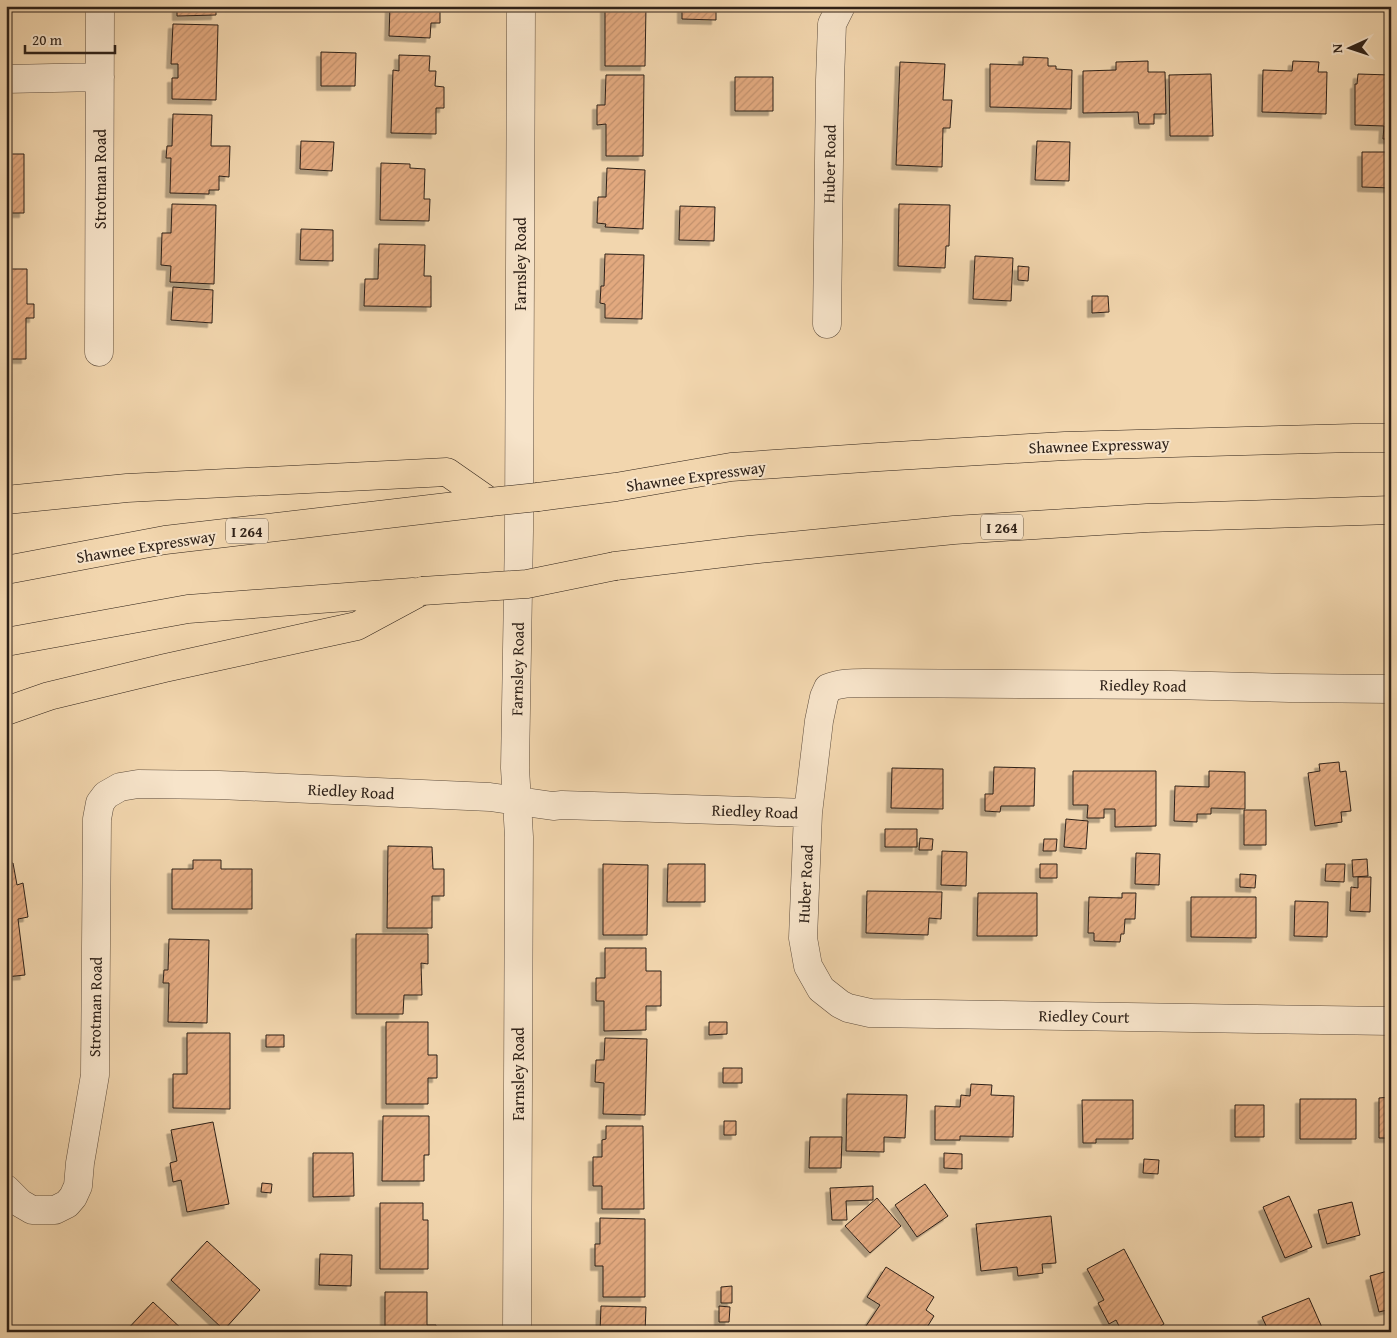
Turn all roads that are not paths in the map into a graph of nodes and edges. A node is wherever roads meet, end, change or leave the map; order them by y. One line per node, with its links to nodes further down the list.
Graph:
1 (100, 6): 4 (street, Strotman Road)
2 (521, 6): 18 (street, Farnsley Road)
3 (841, 6): 6 (street, Huber Road)
4 (100, 77): 5 (street); 7 (street, Strotman Road)
5 (6, 79)
6 (827, 324)
7 (99, 352)
8 (1391, 438): 10 (highway, Shawnee Expressway / I 264, bridge)
9 (6, 500): 10 (highway)
10 (490, 502): 12 (highway, Shawnee Expressway / I 264)
11 (1391, 510): 13 (highway, I 264, bridge)
12 (6, 570)
13 (422, 591): 14 (highway, I 264); 16 (highway)
14 (6, 642)
15 (1391, 690): 19 (street, Riedley Road)
16 (6, 711)
17 (106, 795): 18 (street, Riedley Road); 22 (street, Strotman Road)
18 (517, 801): 19 (street, Riedley Road); 23 (street, Farnsley Road)
19 (808, 812): 20 (street, Huber Road)
20 (806, 956): 21 (street, Riedley Court)
21 (1391, 1021)
22 (6, 1189)
23 (517, 1332)

